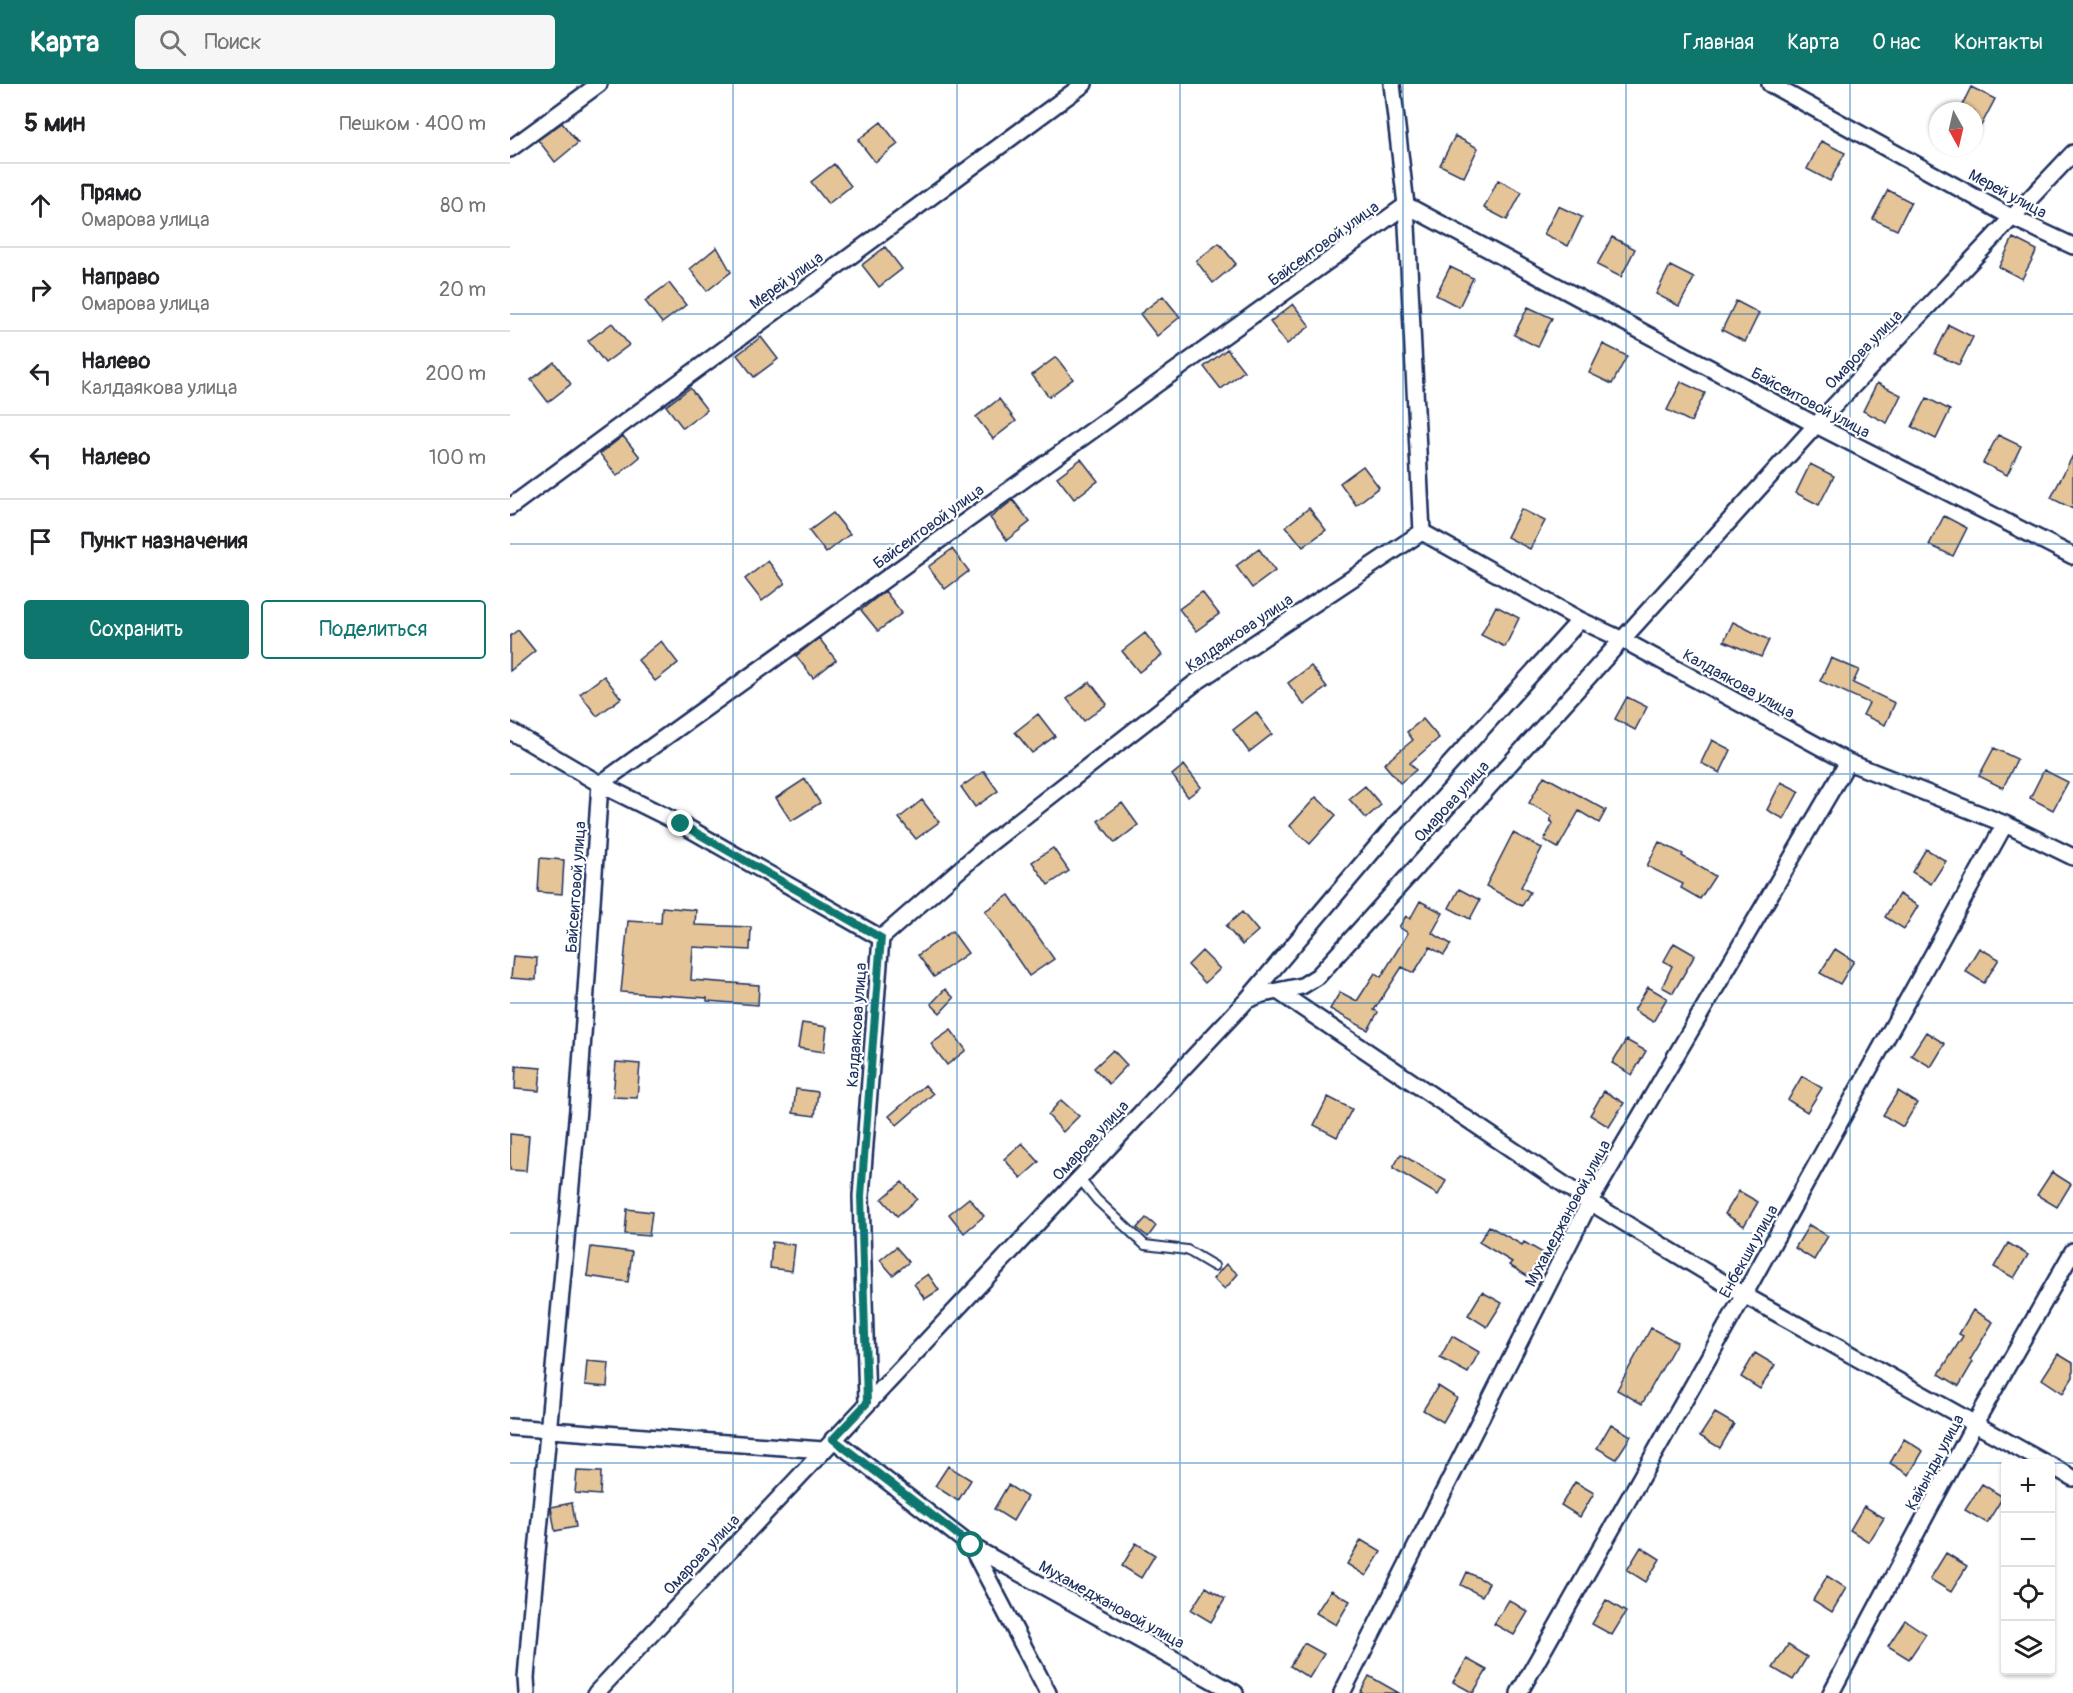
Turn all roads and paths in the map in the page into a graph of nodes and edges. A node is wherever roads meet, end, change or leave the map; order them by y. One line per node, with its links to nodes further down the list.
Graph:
1 (599, 84): 5 (street)
2 (1084, 84): 11 (street, Мерей улица)
3 (1392, 84): 7 (street)
4 (1770, 84): 8 (street, Мерей улица)
5 (510, 149)
6 (2073, 153): 8 (street, Омарова улица)
7 (1406, 205): 10 (street, Байсеитовой улица); 12 (street); 18 (street, Байсеитовой улица)
8 (2013, 218): 9 (street, Мерей улица); 10 (street, Омарова улица)
9 (2073, 246)
10 (1816, 425): 13 (street, Байсеитовой улица); 15 (street, Омарова улица)
11 (510, 507)
12 (1422, 532): 14 (street, Калдаякова улица); 21 (street, Калдаякова улица)
13 (2073, 556)
14 (1580, 620): 15 (street, Калдаякова улица); 23 (street)
15 (1623, 640): 17 (street, Калдаякова улица); 22 (street, Омарова улица)
16 (510, 731): 18 (street)
17 (1848, 762): 19 (street, Калдаякова улица); 25 (street, Мухамеджановой улица)
18 (600, 784): 21 (street); 32 (street, Байсеитовой улица)
19 (2005, 824): 20 (street, Калдаякова улица); 28 (street, Енбекши улица)
20 (2073, 857)
21 (881, 938): 29 (street, Калдаякова улица)
22 (1279, 992): 23 (street, Омарова улица); 25 (street)
23 (1247, 1000): 24 (street, Омарова улица)
24 (1079, 1178): 27 (lane); 29 (street, Омарова улица)
25 (1590, 1202): 28 (street); 42 (street, Мухамеджановой улица)
26 (2073, 1251): 30 (street, Кайынды улица)
27 (1214, 1266)
28 (1744, 1295): 30 (street); 43 (street, Енбекши улица)
29 (867, 1403): 33 (street, Омарова улица)
30 (1975, 1423): 34 (street); 44 (street, Кайынды улица)
31 (510, 1427): 32 (street)
32 (548, 1430): 33 (street); 38 (street, Байсеитовой улица)
33 (828, 1444): 37 (street); 39 (street, Омарова улица)
34 (2038, 1459)
35 (2055, 1468): 36 (street)
36 (2073, 1478)
37 (971, 1545): 40 (street); 41 (street, Мухамеджановой улица)
38 (527, 1693)
39 (596, 1693)
40 (1048, 1693)
41 (1236, 1693)
42 (1342, 1693)
43 (1519, 1693)
44 (1831, 1693)

